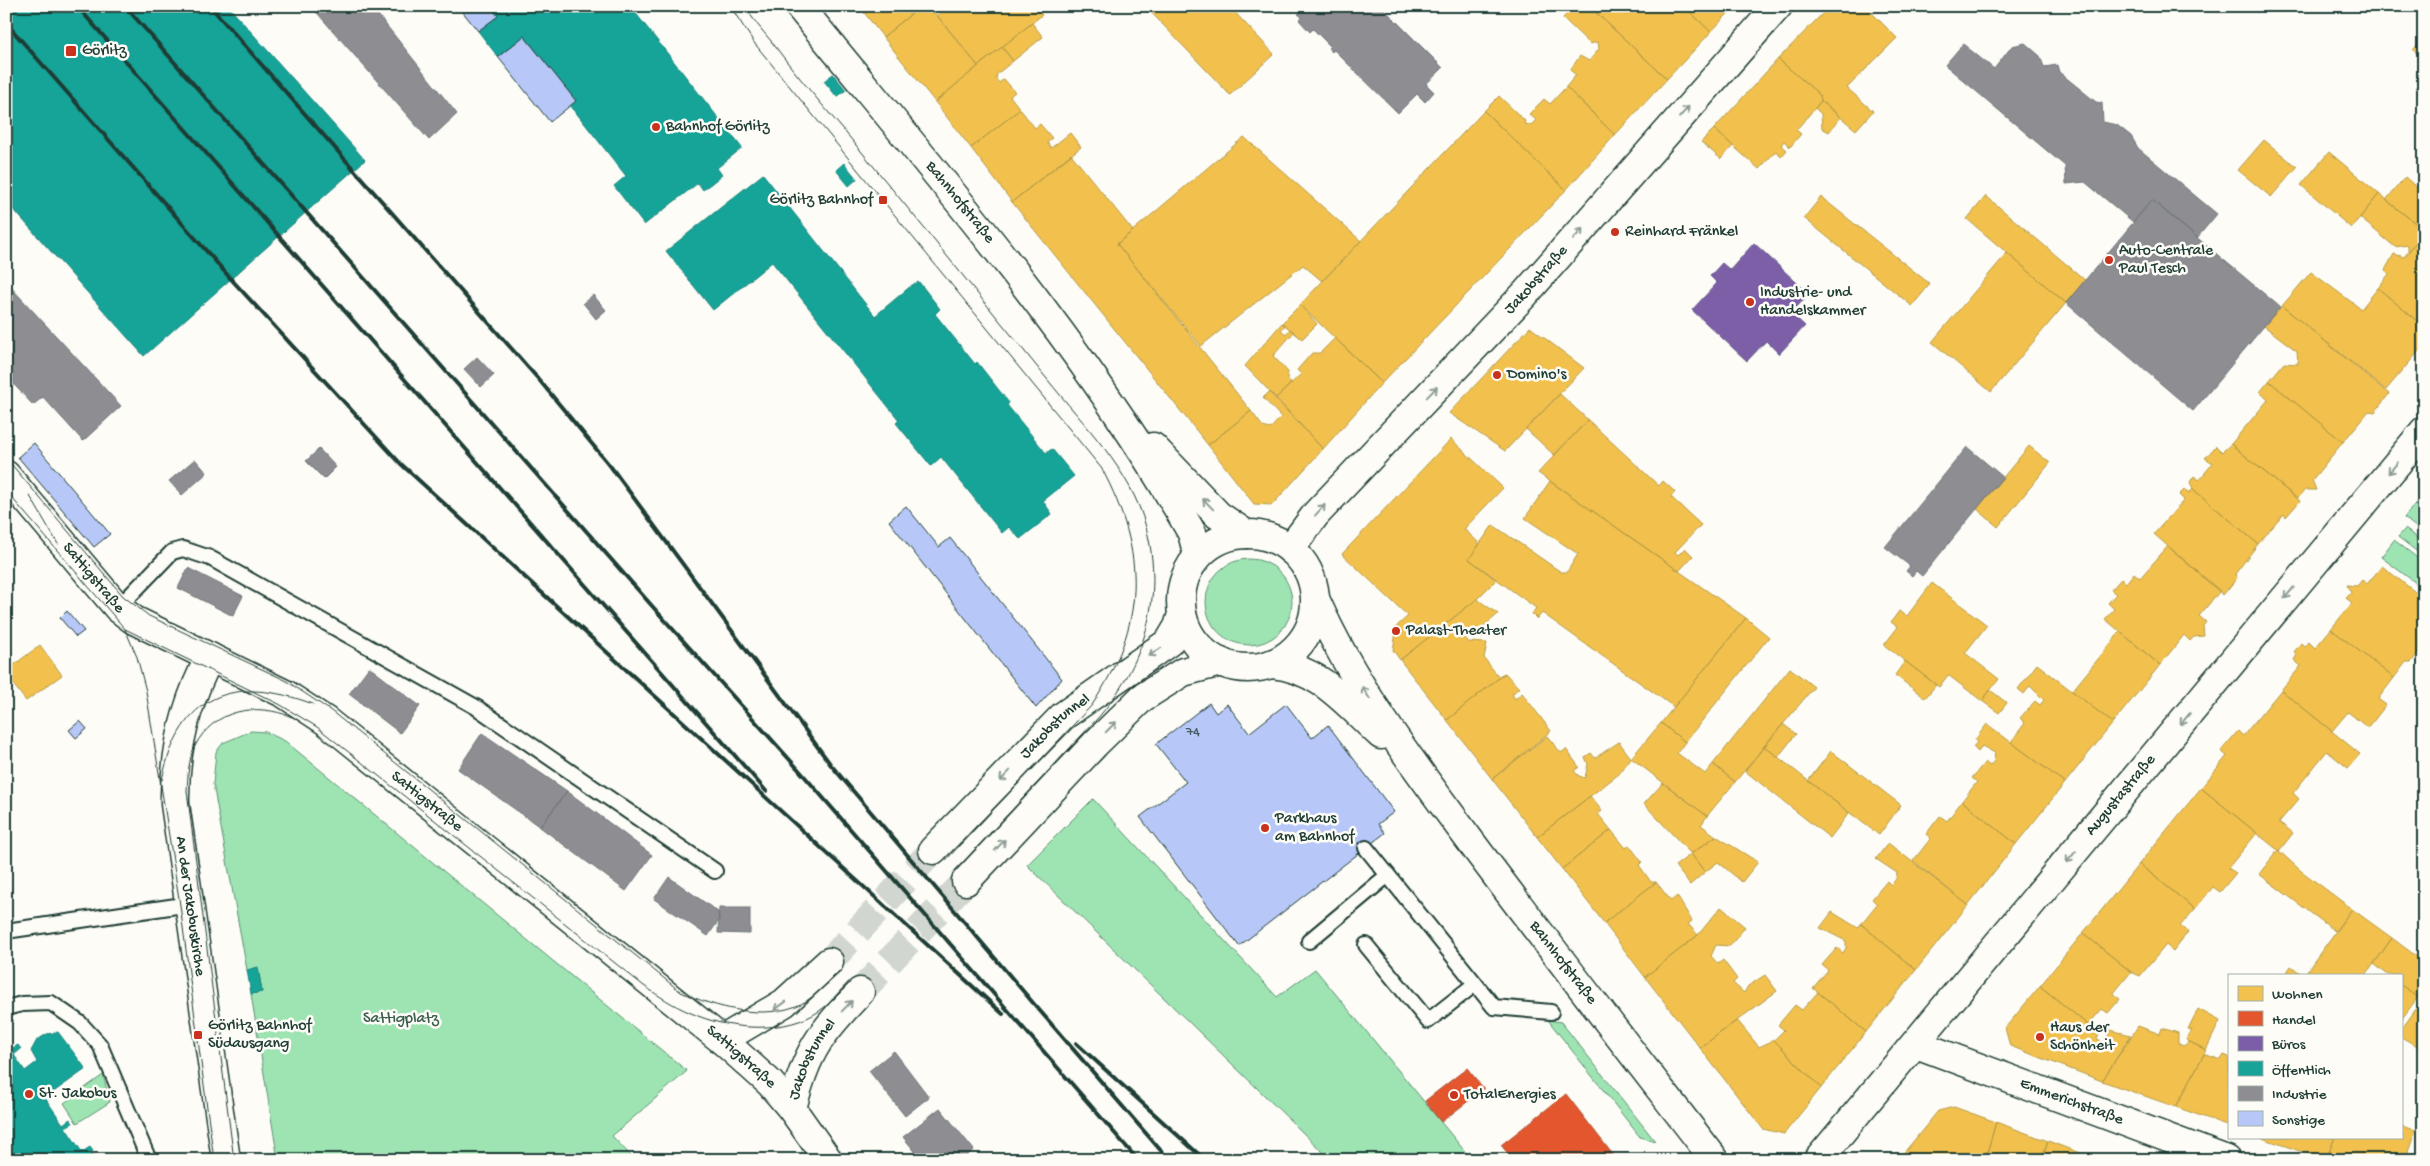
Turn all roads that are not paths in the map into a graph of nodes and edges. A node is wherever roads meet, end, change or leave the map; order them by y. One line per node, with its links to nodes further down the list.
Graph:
1 (798, 6): 3 (street, Bahnhofstraße)
2 (1778, 6): 7 (street, Jakobstraße, one-way to 2)
3 (1112, 404): 6 (street, Bahnhofstraße, one-way to 3); 8 (street, Bahnhofstraße)
4 (2424, 431): 31 (street, Augustastraße, one-way to 31)
5 (6, 475): 10 (street, Sattigstraße)
6 (1246, 534): 7 (street, Bahnhofstraße); 8 (street, Bahnhofstraße)
7 (1290, 549): 9 (street, Bahnhofstraße)
8 (1198, 556): 11 (street, Bahnhofstraße)
9 (1316, 601): 14 (street, Bahnhofstraße); 15 (street, Bahnhofstraße, one-way to 9)
10 (118, 608): 12 (street, Sattigstraße); 18 (lane)
11 (1182, 614): 13 (street, Bahnhofstraße); 17 (street, Jakobstunnel, one-way to 17)
12 (210, 657): 21 (street, An der Jakobuskirche); 30 (street, Sattigstraße)
13 (1221, 662): 14 (street, Bahnhofstraße); 20 (street, one-way to 13)
14 (1272, 664): 15 (street, Bahnhofstraße)
15 (1412, 763): 36 (street, Bahnhofstraße)
16 (1366, 848): 19 (lane)
17 (933, 850)
18 (716, 871)
19 (1388, 875): 23 (lane); 26 (lane)
20 (966, 881)
21 (190, 904): 22 (lane); 34 (street, An der Jakobuskirche)
22 (6, 931)
23 (1309, 941)
24 (1366, 945): 26 (lane)
25 (829, 962): 30 (street, one-way to 30)
26 (1475, 984): 29 (lane)
27 (860, 992): 32 (street, Jakobstunnel, one-way to 27)
28 (6, 1008): 33 (lane)
29 (1551, 1012)
30 (722, 1040): 32 (street, Sattigstraße)
31 (1916, 1044): 37 (street, Augustastraße); 38 (street, Emmerichstraße)
32 (792, 1109): 35 (street, Sattigstraße)
33 (149, 1160)
34 (226, 1160)
35 (828, 1160)
36 (1715, 1160)
37 (1818, 1160)
38 (2226, 1160)

